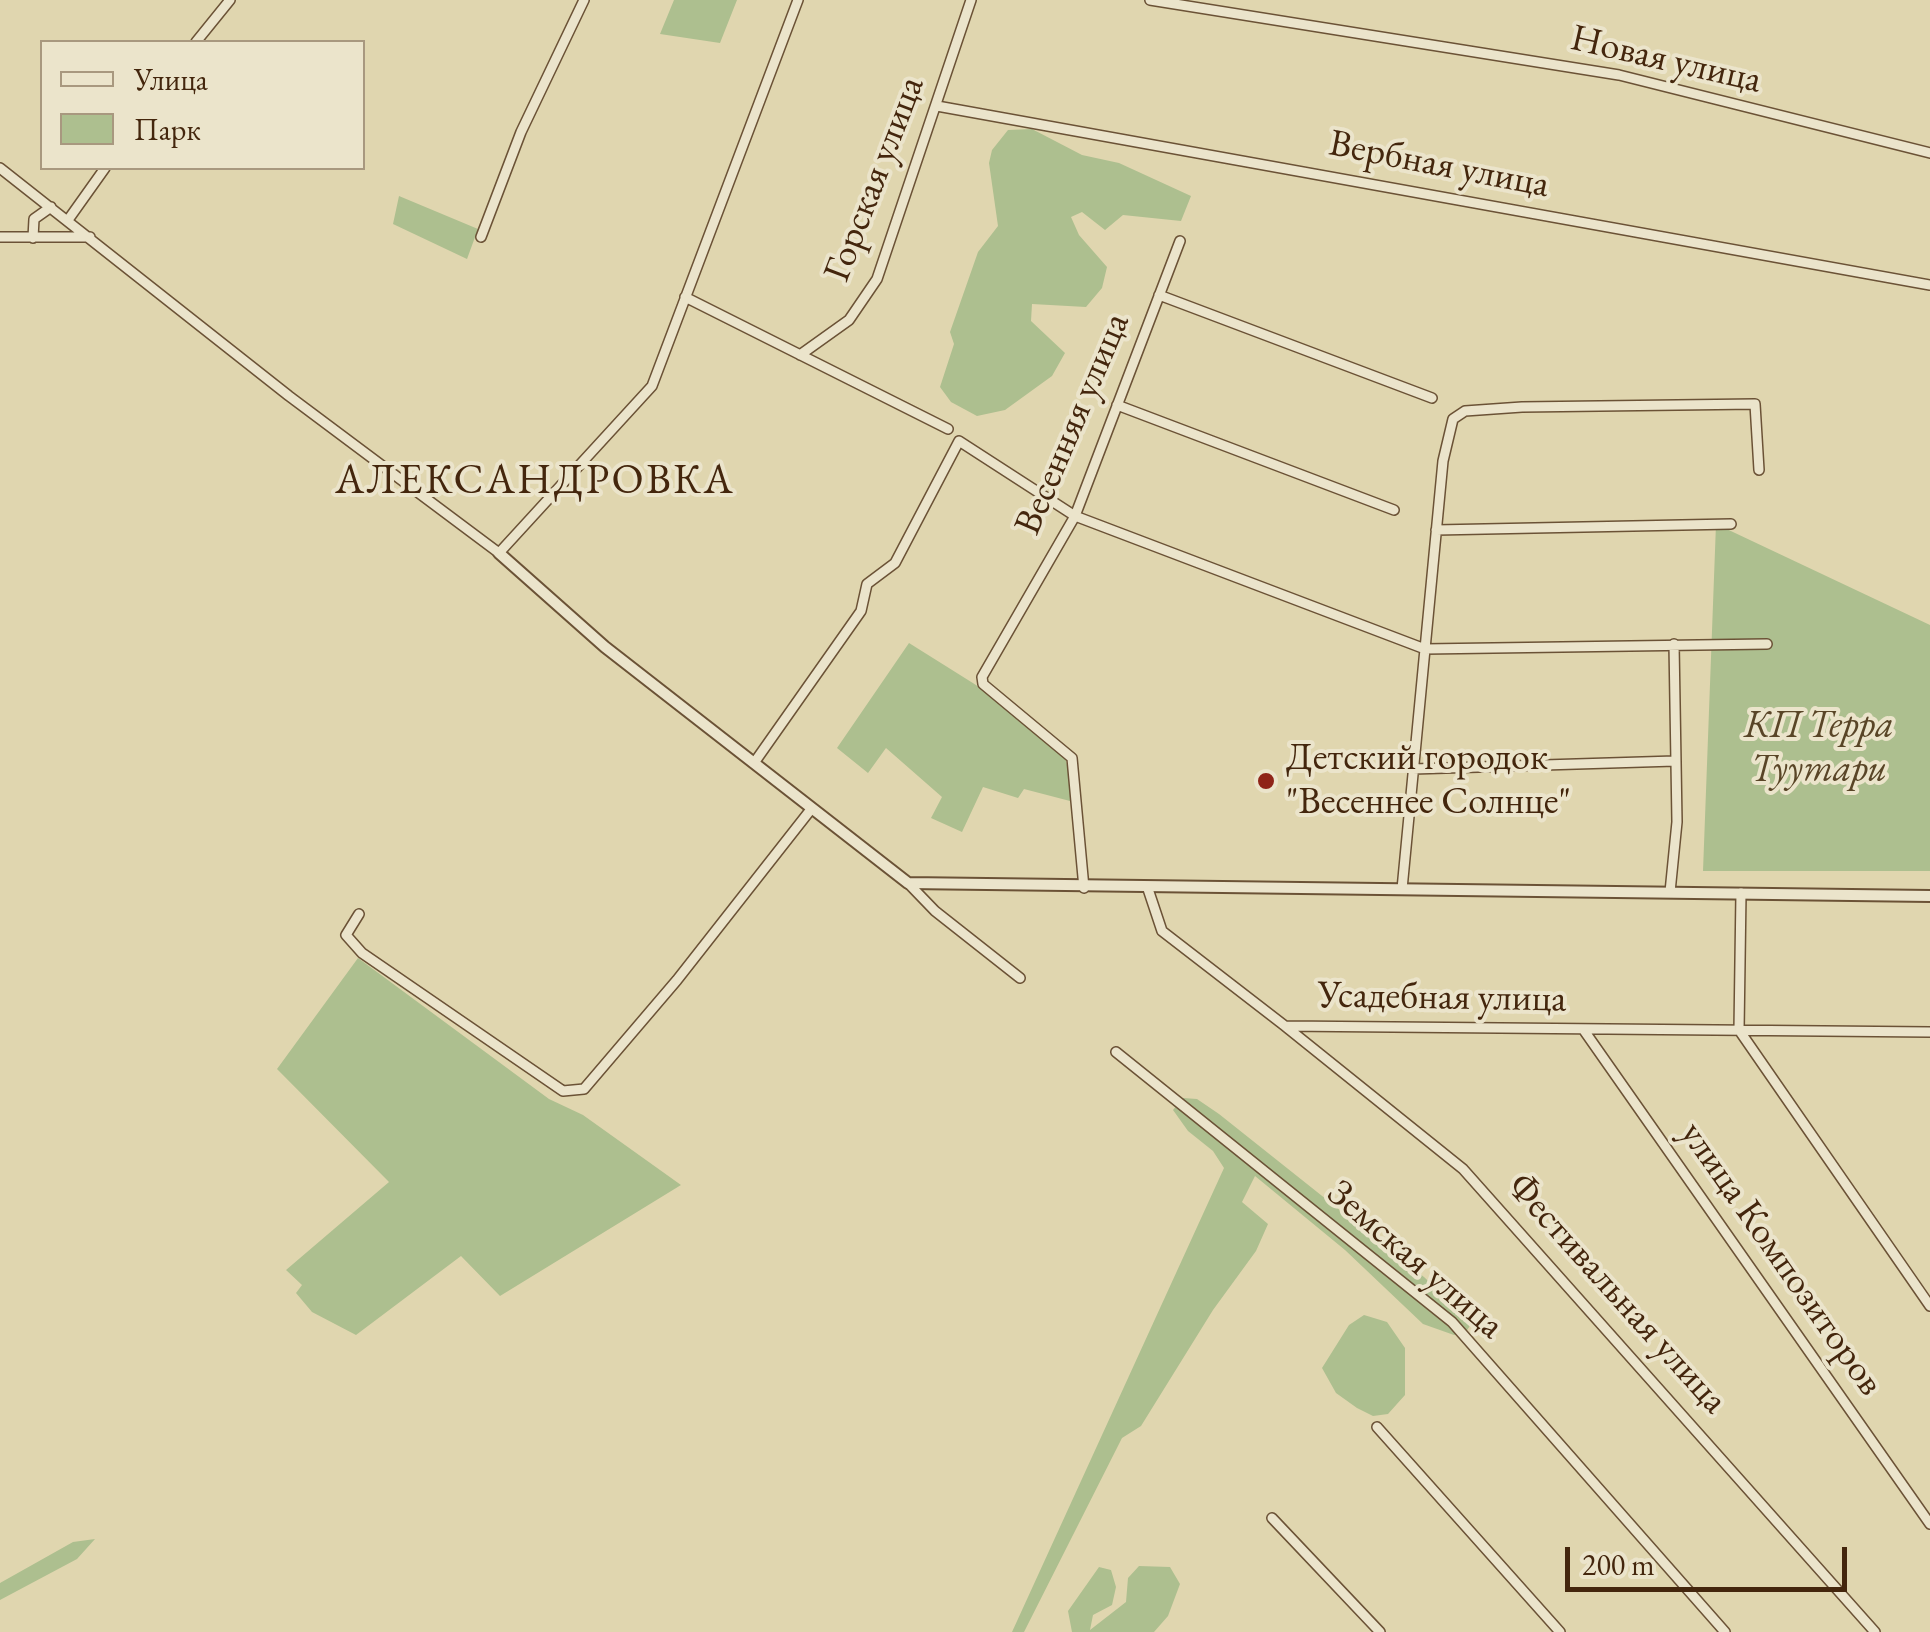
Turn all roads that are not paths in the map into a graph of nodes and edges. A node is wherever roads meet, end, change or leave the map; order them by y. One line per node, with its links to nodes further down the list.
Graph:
1 (230, 0): 6 (street)
2 (584, 0): 13 (street)
3 (798, 0): 20 (street)
4 (971, 0): 7 (street, Горская улица)
5 (1150, 0): 8 (street, Новая улица)
6 (198, 40)
7 (937, 106): 18 (street, Вербная улица); 21 (street, Горская улица)
8 (1930, 153)
9 (0, 168): 11 (street)
10 (104, 170): 12 (street)
11 (51, 206): 12 (street); 15 (street)
12 (68, 220): 16 (street)
13 (481, 237)
14 (0, 238): 15 (street)
15 (32, 238): 16 (street)
16 (90, 238): 30 (street)
17 (1180, 241): 19 (street, Весенняя улица)
18 (1930, 285)
19 (1160, 295): 22 (street); 23 (street, Весенняя улица)
20 (685, 297): 21 (street); 30 (street)
21 (800, 354): 24 (street)
22 (1432, 398)
23 (1118, 405): 26 (street); 27 (street, Весенняя улица)
24 (948, 429)
25 (1759, 470): 29 (street)
26 (1394, 510)
27 (1075, 516): 33 (street); 34 (street); 39 (street, Весенняя улица)
28 (1731, 524): 29 (street)
29 (1436, 530): 33 (street)
30 (500, 554): 34 (street)
31 (1674, 644): 32 (street); 33 (street); 35 (street)
32 (1767, 644)
33 (1425, 648): 36 (street)
34 (754, 762): 37 (street)
35 (1675, 762): 36 (street); 42 (street)
36 (1413, 769): 41 (street)
37 (812, 808): 38 (street); 45 (street)
38 (908, 883): 39 (street); 46 (street)
39 (1084, 888): 40 (street)
40 (1148, 889): 41 (street); 47 (street, Усадебная улица)
41 (1402, 890): 42 (street)
42 (1670, 892): 43 (street)
43 (1742, 893): 44 (street); 49 (street)
44 (1930, 896)
45 (359, 914)
46 (1020, 978)
47 (1286, 1026): 48 (street, Усадебная улица); 59 (street, Фестивальная улица)
48 (1583, 1029): 49 (street, Усадебная улица); 55 (street, улица Композиторов)
49 (1739, 1030): 50 (street, Усадебная улица); 52 (street)
50 (1929, 1034)
51 (1116, 1052): 58 (street, Земская улица)
52 (1930, 1306)
53 (1377, 1426): 57 (street)
54 (1272, 1518): 56 (street)
55 (1930, 1524)
56 (1380, 1632)
57 (1560, 1632)
58 (1726, 1632)
59 (1875, 1632)

